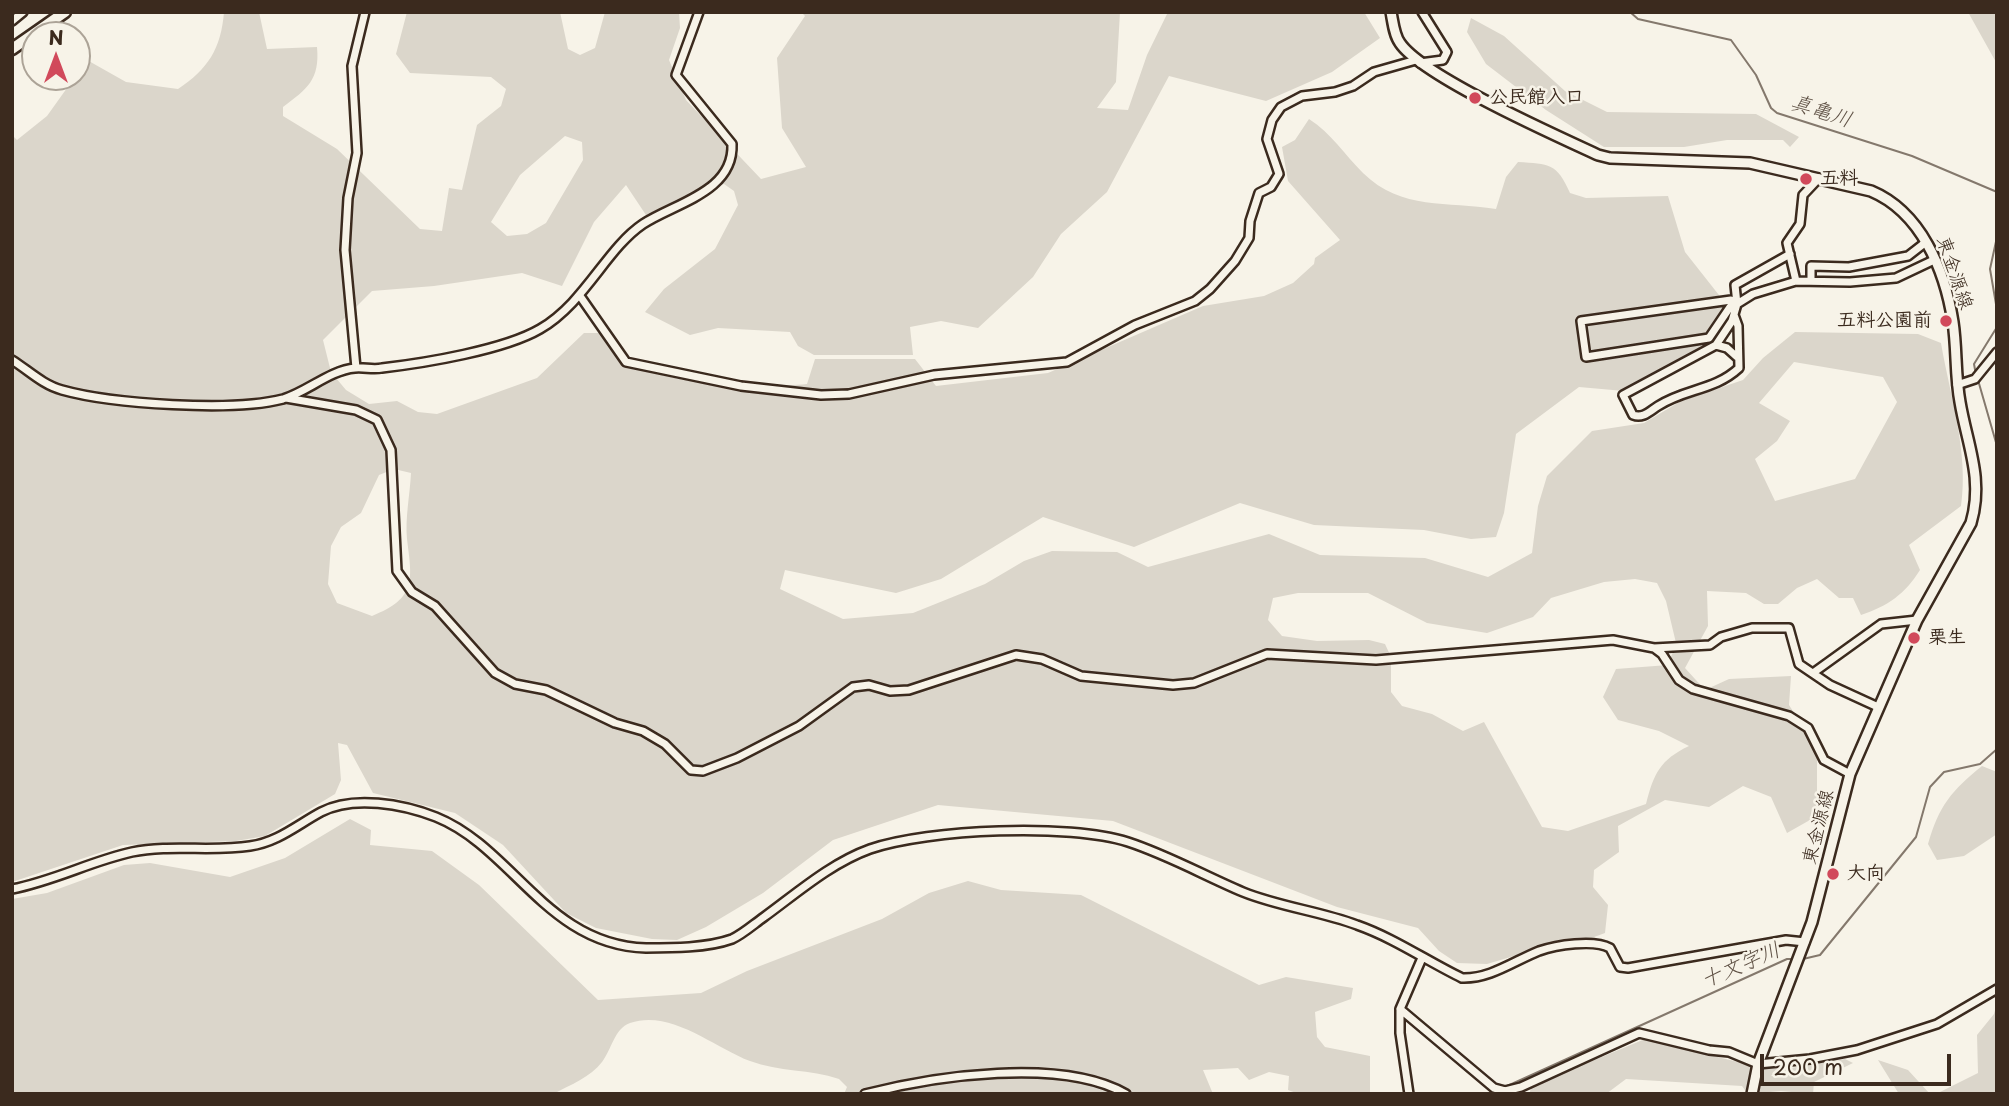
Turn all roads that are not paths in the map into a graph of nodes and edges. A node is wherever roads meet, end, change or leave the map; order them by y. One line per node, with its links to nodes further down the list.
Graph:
1 (23, 12): 7 (street)
2 (66, 12): 8 (highway)
3 (365, 12): 23 (street)
4 (699, 12): 16 (street)
5 (1391, 12): 9 (main road, 東金源線)
6 (1422, 12): 9 (street)
7 (12, 20)
8 (12, 49)
9 (1418, 61): 10 (main road, 東金源線); 16 (street)
10 (1819, 178): 11 (main road, 東金源線); 12 (street)
11 (1926, 242): 13 (main road, 東金源線); 14 (street)
12 (1790, 254): 15 (street); 17 (street)
13 (1934, 260): 14 (street); 24 (main road, 東金源線)
14 (1811, 279): 15 (street)
15 (1796, 281): 17 (street)
16 (580, 296): 23 (street)
17 (1738, 304): 17 (street); 18 (street)
18 (1734, 315): 19 (street); 21 (street)
19 (1716, 345): 21 (street); 21 (street)
20 (1997, 352): 24 (street)
21 (1737, 357)
22 (12, 360): 25 (street)
23 (356, 368): 25 (street)
24 (1957, 385): 26 (main road, 東金源線)
25 (286, 398): 27 (street)
26 (1917, 620): 28 (street); 29 (main road, 東金源線)
27 (1654, 648): 28 (street); 30 (street)
28 (1813, 673): 29 (street)
29 (1878, 707): 30 (main road, 東金源線)
30 (1850, 774): 32 (main road, 東金源線)
31 (12, 890): 33 (street)
32 (1805, 942): 33 (street); 36 (main road, 東金源線)
33 (1422, 958): 35 (street)
34 (1997, 989): 36 (street)
35 (1400, 1009): 37 (street); 40 (street)
36 (1758, 1064): 37 (street); 41 (main road, 東金源線)
37 (1514, 1092)
38 (864, 1094): 39 (street)
39 (1126, 1094)
40 (1409, 1094)
41 (1752, 1094)

